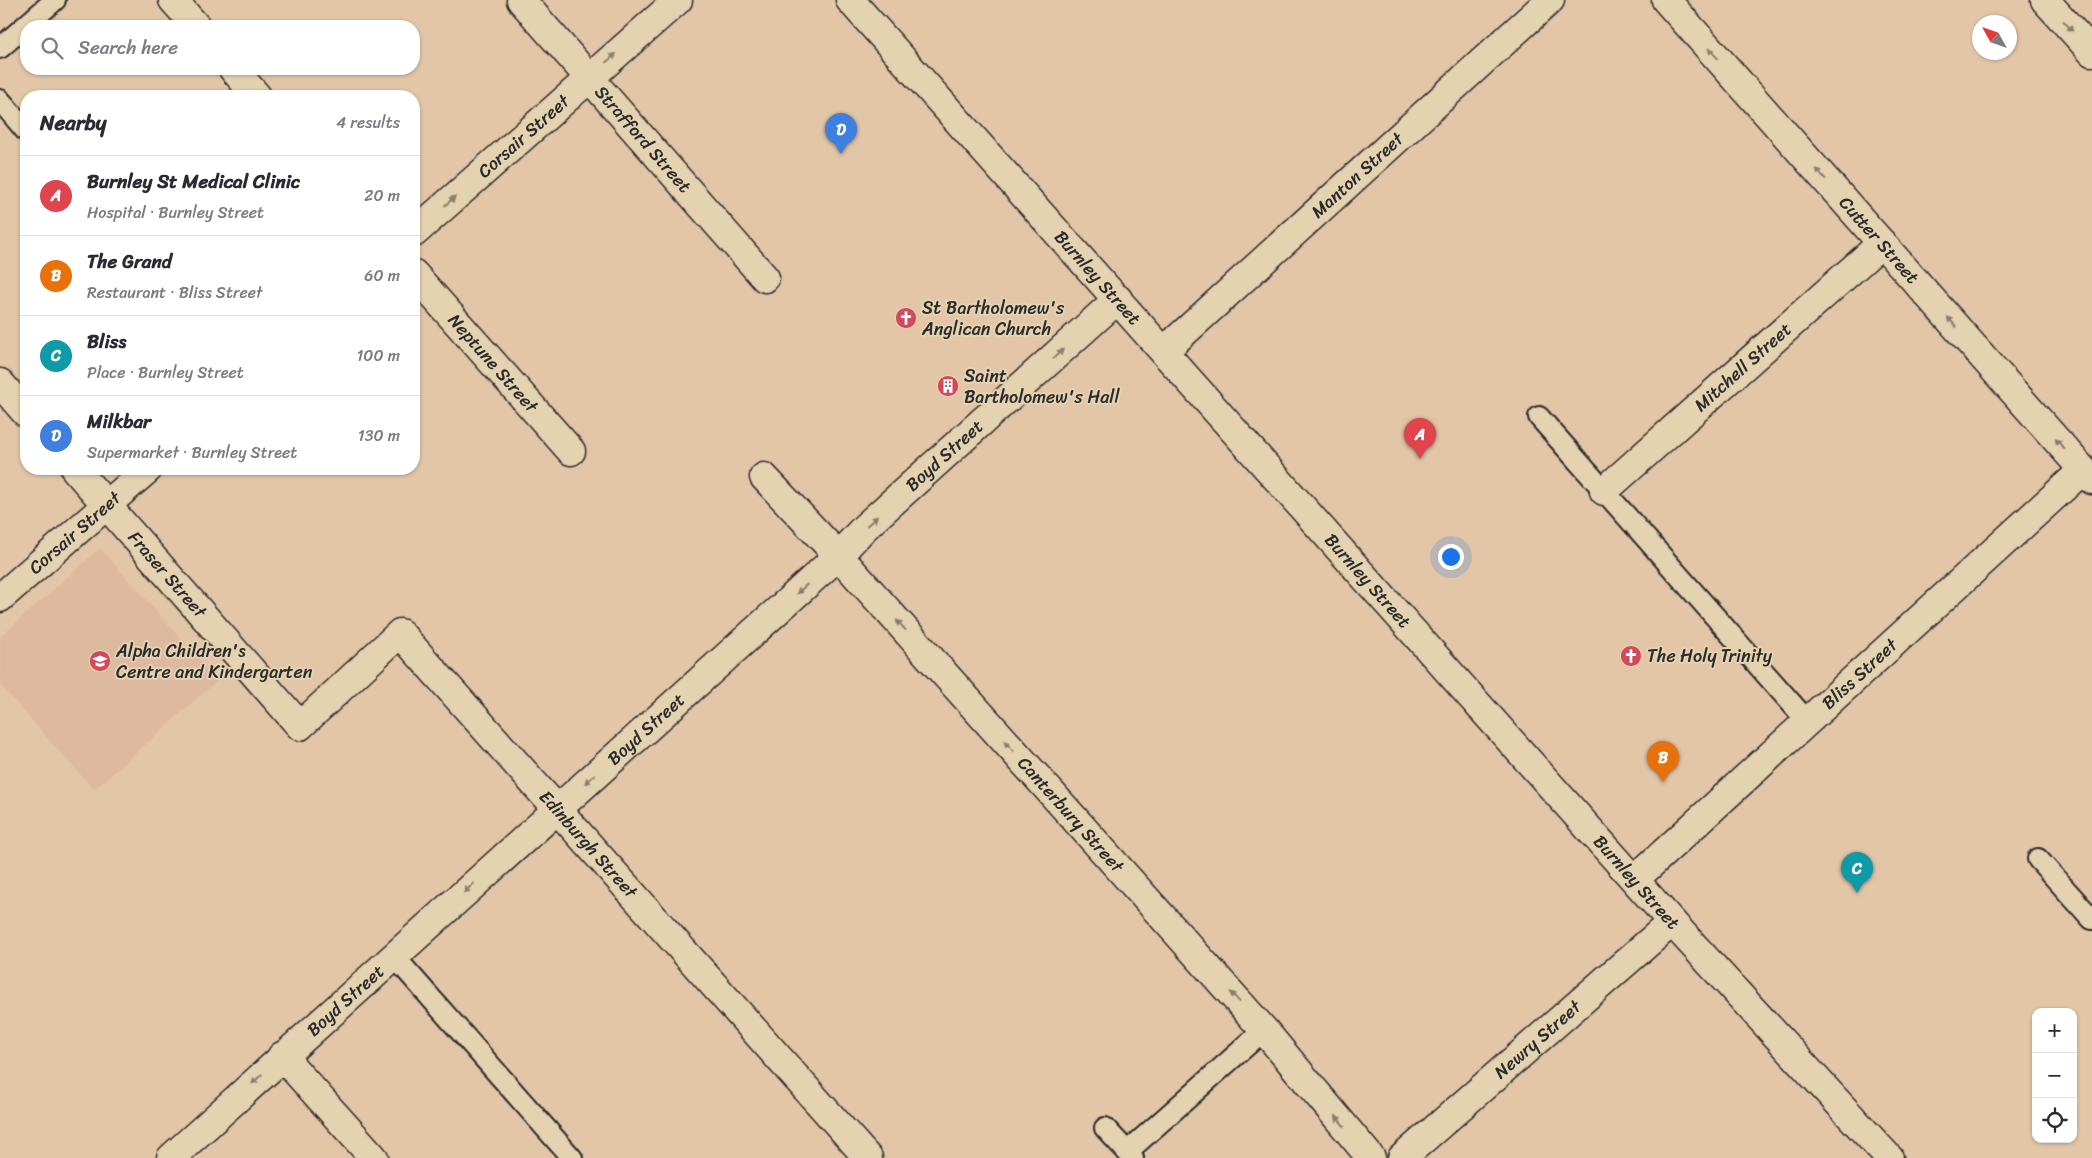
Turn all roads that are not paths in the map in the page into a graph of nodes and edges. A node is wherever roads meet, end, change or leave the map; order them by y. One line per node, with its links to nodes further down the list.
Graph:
1 (55, 0): 9 (lane)
2 (173, 0): 10 (street)
3 (521, 0): 15 (street, Strafford Street)
4 (678, 0): 15 (street, Corsair Street, one-way to 4)
5 (850, 0): 23 (street, Burnley Street)
6 (1550, 0): 24 (street, Manton Street)
7 (1666, 0): 20 (street, Cutter Street, one-way to 7)
8 (2045, 0): 13 (street, one-way to 13)
9 (32, 20)
10 (191, 20)
11 (20, 31): 12 (lane)
12 (0, 48)
13 (2092, 52)
14 (238, 75): 16 (street)
15 (590, 77): 19 (street, Corsair Street, one-way to 15); 21 (street, Strafford Street)
16 (252, 90)
17 (0, 100): 18 (lane)
18 (20, 124)
19 (420, 229)
20 (1882, 243): 31 (street, Cutter Street, one-way to 20); 33 (street, Mitchell Street)
21 (765, 278)
22 (420, 281): 28 (street, Neptune Street)
23 (1118, 299): 24 (street, Burnley Street); 35 (street, Boyd Street, one-way to 23)
24 (1164, 351): 41 (street, Burnley Street)
25 (0, 383): 26 (street)
26 (20, 406)
27 (1538, 417): 33 (lane)
28 (571, 451)
29 (80, 475): 34 (street, Fraser Street)
30 (141, 475): 34 (street, Corsair Street)
31 (2087, 475): 37 (street, Bliss Street)
32 (764, 477): 35 (street, Canterbury Street)
33 (1604, 491): 37 (lane)
34 (107, 505): 36 (street, Corsair Street); 38 (street, Fraser Street)
35 (838, 556): 39 (street, Boyd Street, one-way to 39); 45 (street, Canterbury Street, one-way to 35)
36 (0, 598)
37 (1808, 722): 41 (street, Bliss Street)
38 (300, 726): 39 (street, Edinburgh Street)
39 (557, 809): 44 (street, Boyd Street, one-way to 44); 52 (street, Edinburgh Street)
40 (2038, 859): 42 (lane)
41 (1635, 879): 43 (street, Burnley Street)
42 (2092, 919)
43 (1672, 922): 54 (street, Newry Street); 55 (street, Burnley Street)
44 (393, 955): 46 (street, Boyd Street); 51 (lane)
45 (1264, 1030): 48 (lane); 53 (street, Canterbury Street, one-way to 45)
46 (282, 1056): 49 (street, Boyd Street, one-way to 49); 50 (street)
47 (1105, 1128): 48 (lane)
48 (1130, 1155)
49 (171, 1158)
50 (374, 1158)
51 (572, 1158)
52 (868, 1158)
53 (1372, 1158)
54 (1402, 1158)
55 (1889, 1158)

